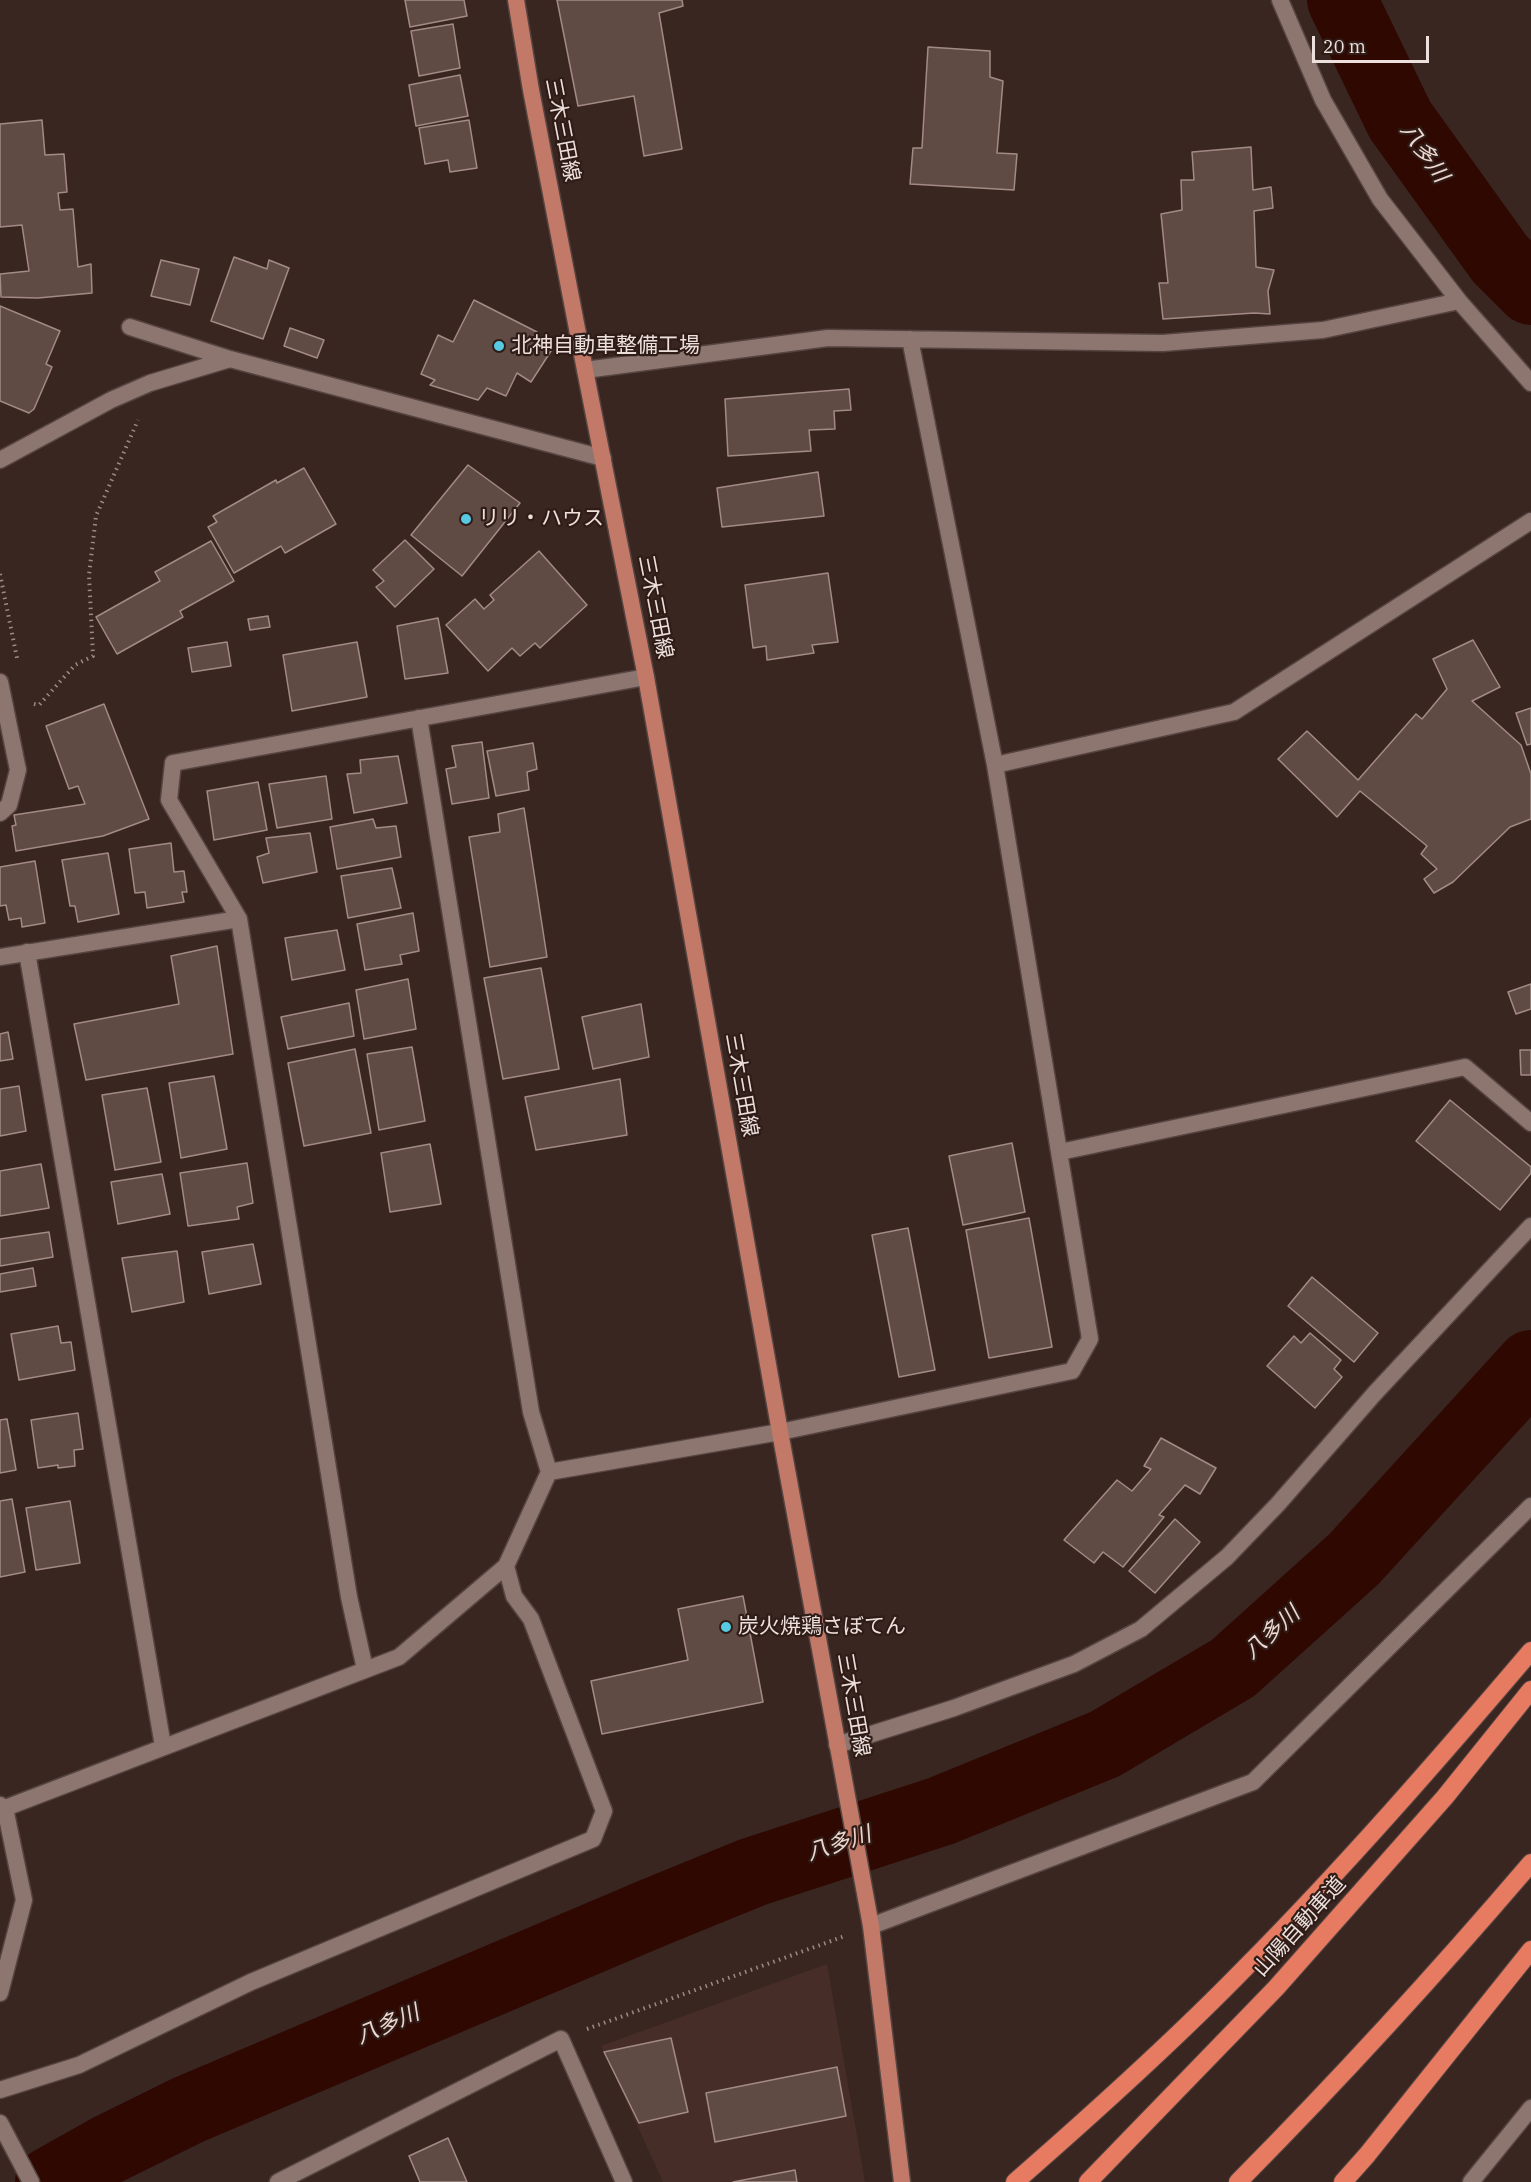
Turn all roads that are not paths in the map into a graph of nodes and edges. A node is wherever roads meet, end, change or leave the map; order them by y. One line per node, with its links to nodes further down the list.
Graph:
1 (516, 0): 7 (main road, 三木三田線)
2 (1280, 0): 3 (street)
3 (1459, 301): 5 (street); 8 (street)
4 (130, 327): 6 (street)
5 (910, 339): 7 (street); 15 (street)
6 (230, 359): 9 (street); 10 (street)
7 (585, 370): 9 (main road, 三木三田線)
8 (1531, 383)
9 (603, 458): 12 (main road, 三木三田線)
10 (0, 460)
11 (1531, 521): 15 (street)
12 (646, 677): 14 (street); 23 (main road, 三木三田線)
13 (0, 682): 16 (street)
14 (419, 718): 17 (street); 24 (street)
15 (995, 765): 21 (street)
16 (0, 813)
17 (238, 920): 18 (street); 28 (street)
18 (27, 952): 19 (street); 30 (street)
19 (0, 957)
20 (1531, 1123): 21 (street)
21 (1060, 1152): 23 (street)
22 (1531, 1226): 31 (street)
23 (780, 1432): 24 (street); 31 (main road, 三木三田線)
24 (549, 1472): 26 (street)
25 (1531, 1506): 34 (street)
26 (506, 1566): 28 (street); 37 (street)
27 (1531, 1651): 44 (highway)
28 (365, 1669): 30 (street)
29 (1531, 1690): 45 (highway, 山陽自動車道)
30 (163, 1746): 32 (street)
31 (839, 1754): 34 (main road, 三木三田線)
32 (2, 1808): 36 (street)
33 (1531, 1863): 46 (highway)
34 (871, 1926): 43 (main road, 三木三田線)
35 (1531, 1950): 47 (highway)
36 (0, 1993)
37 (0, 2090)
38 (1531, 2108): 48 (street)
39 (0, 2122): 40 (street)
40 (31, 2182)
41 (278, 2182): 42 (street)
42 (624, 2182)
43 (902, 2182)
44 (1016, 2182)
45 (1088, 2182)
46 (1238, 2182)
47 (1343, 2182)
48 (1471, 2182)

